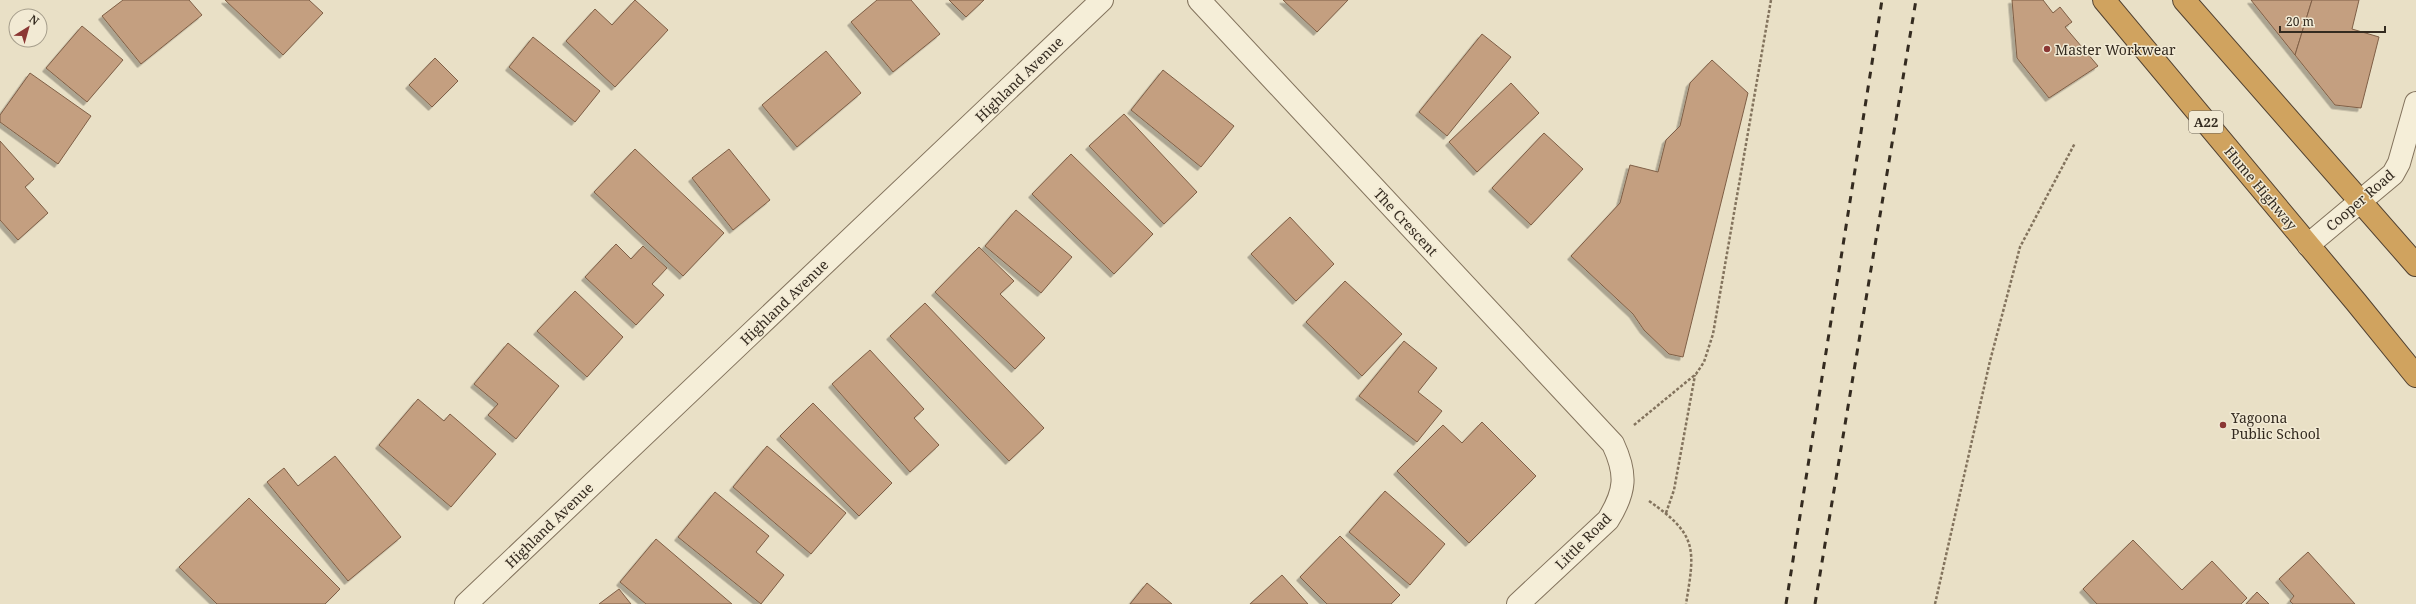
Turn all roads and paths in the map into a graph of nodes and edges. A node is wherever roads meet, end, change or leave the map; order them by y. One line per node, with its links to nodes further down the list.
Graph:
1 (1102, 0): 14 (street, Highland Avenue)
2 (1198, 0): 13 (street, The Crescent)
3 (1771, 0): 11 (path)
4 (2104, 0): 9 (highway, Hume Highway / A22)
5 (2184, 0): 8 (highway)
6 (2416, 103): 8 (street, Cooper Road)
7 (2075, 143): 17 (path)
8 (2361, 201): 9 (street, Cooper Road); 10 (highway)
9 (2308, 245): 12 (highway, Hume Highway / A22)
10 (2416, 265)
11 (1696, 374): 13 (path); 16 (path)
12 (2416, 376)
13 (1612, 444): 15 (street, Little Road)
14 (466, 604)
15 (1518, 604)
16 (1686, 604)
17 (1935, 604)

